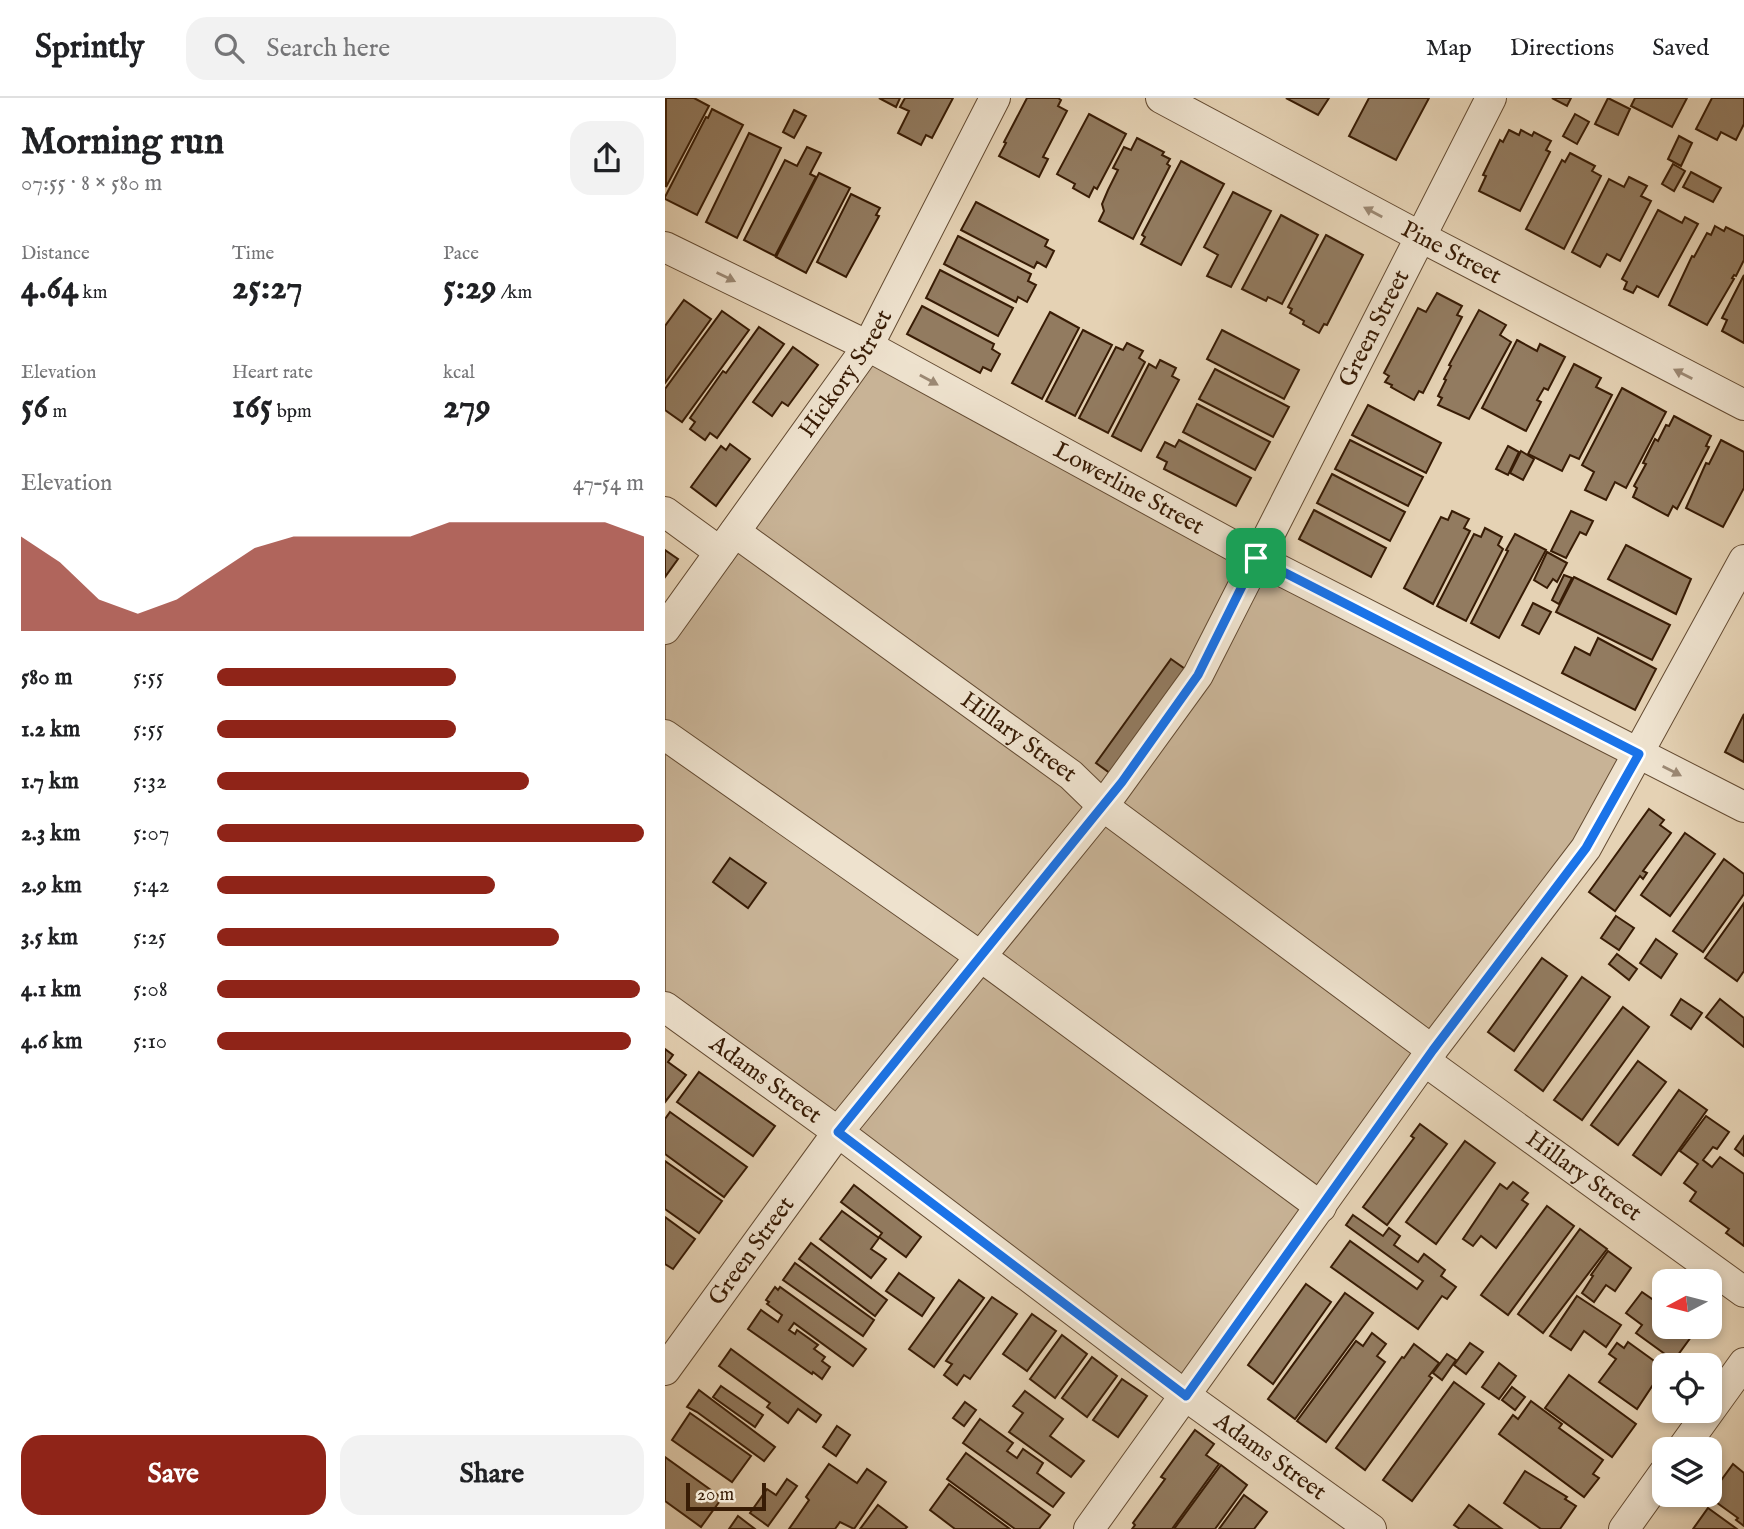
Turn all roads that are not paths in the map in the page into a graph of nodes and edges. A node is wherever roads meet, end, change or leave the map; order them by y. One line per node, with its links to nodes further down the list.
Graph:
1 (995, 98): 6 (street, Hickory Street)
2 (1161, 98): 4 (street, Pine Street, one-way to 2)
3 (1491, 98): 4 (street, Green Street)
4 (1419, 236): 7 (street, Pine Street, one-way to 4); 10 (street, Green Street)
5 (665, 247): 6 (street, Lowerline Street, one-way to 6)
6 (868, 346): 9 (street, Hickory Street); 10 (street, Lowerline Street, one-way to 10)
7 (1744, 405)
8 (665, 512): 9 (street, Hillary Street)
9 (727, 542): 12 (street, Hickory Street); 15 (street, Hillary Street)
10 (1256, 558): 14 (street, Lowerline Street); 15 (street, Green Street)
11 (1744, 560): 14 (street)
12 (665, 629)
13 (665, 735): 17 (street)
14 (1639, 754): 16 (street, Lowerline Street, one-way to 16); 19 (street)
15 (1103, 806): 17 (street, Green Street); 19 (street, Hillary Street)
16 (1744, 807)
17 (981, 956): 20 (street, Green Street); 21 (street)
18 (665, 1007): 20 (street, Adams Street)
19 (1429, 1056): 21 (street); 22 (street, Hillary Street)
20 (838, 1132): 24 (street, Green Street); 25 (street, Adams Street)
21 (1321, 1207): 25 (street)
22 (1744, 1292)
23 (1744, 1363): 26 (street)
24 (665, 1370)
25 (1186, 1396): 28 (street); 29 (street, Adams Street)
26 (1691, 1437)
27 (1652, 1490): 30 (street)
28 (1089, 1529)
29 (1371, 1529)
30 (1624, 1529)

